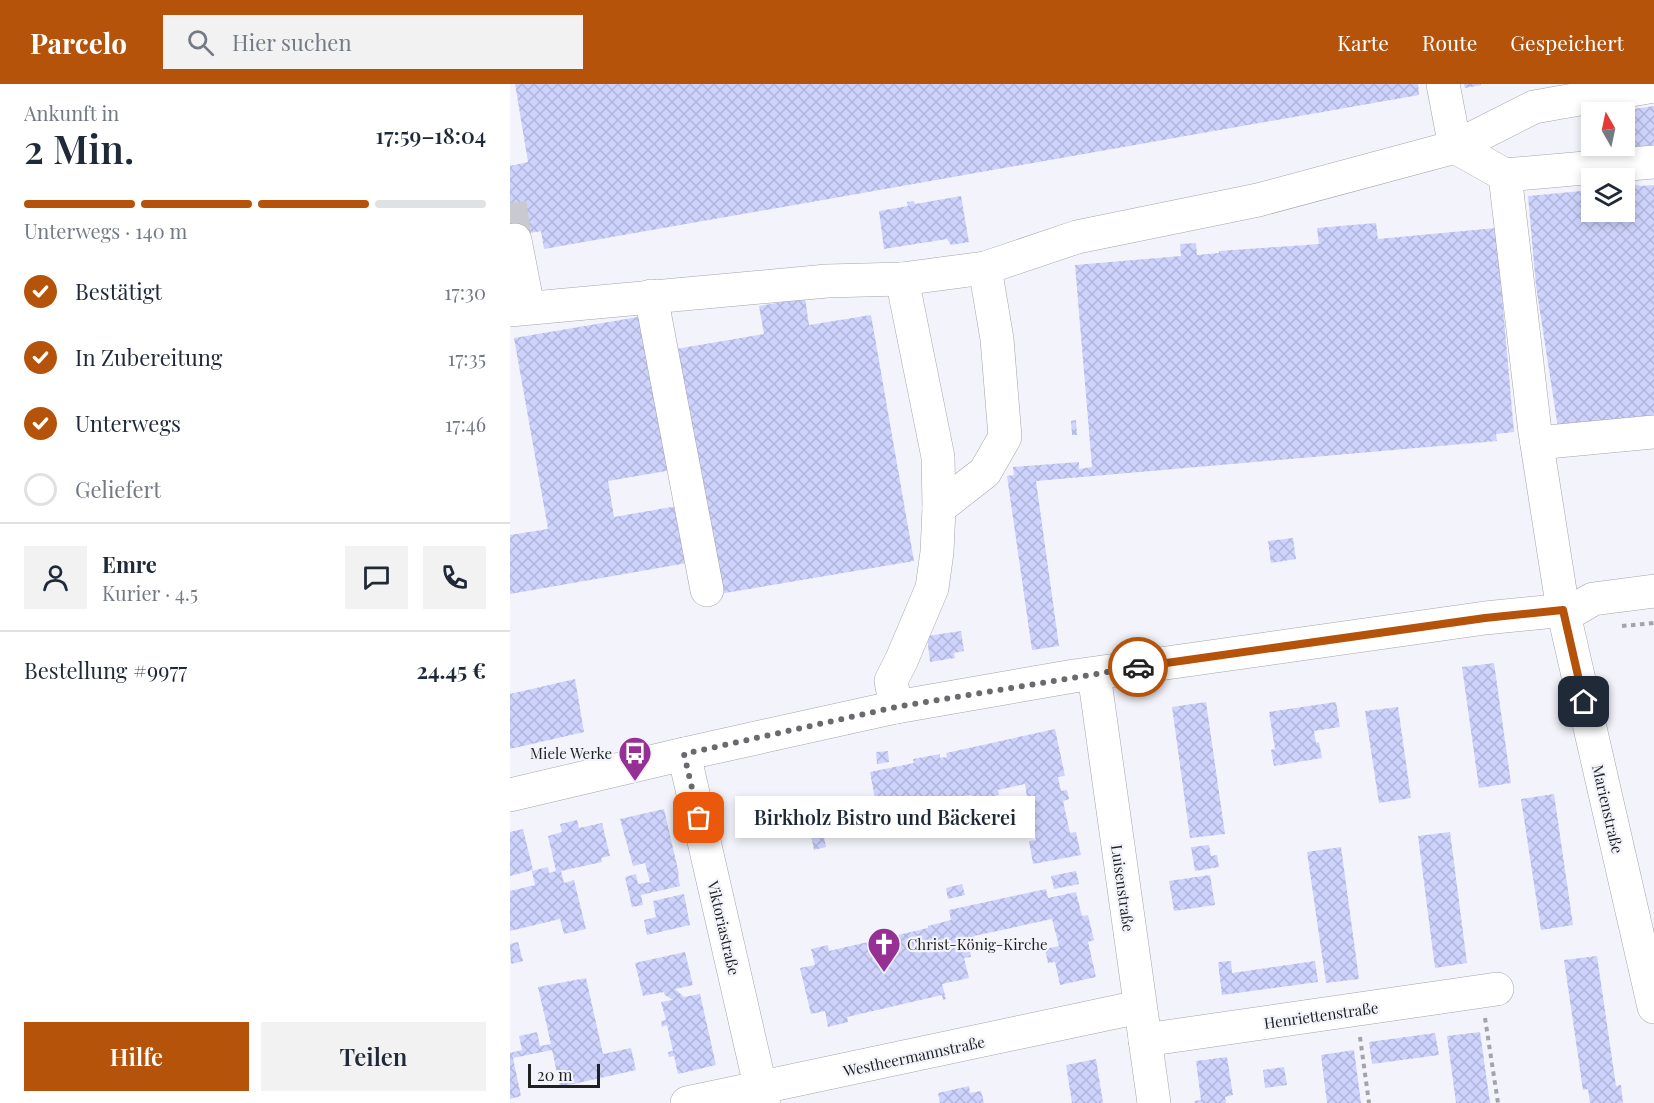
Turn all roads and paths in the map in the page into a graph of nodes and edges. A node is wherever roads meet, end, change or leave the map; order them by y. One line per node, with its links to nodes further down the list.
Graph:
1 (1443, 84): 3 (street)
2 (1654, 86): 3 (street)
3 (1455, 147): 5 (street); 7 (street)
4 (1654, 162): 5 (street)
5 (1505, 175): 12 (street, Marienstraße)
6 (515, 240): 10 (street)
7 (985, 268): 8 (street); 13 (street)
8 (902, 279): 9 (street); 13 (street)
9 (651, 296): 10 (street); 14 (street)
10 (519, 308)
11 (1654, 432): 12 (street)
12 (1537, 443): 17 (street, Marienstraße)
13 (939, 508): 19 (street)
14 (707, 590)
15 (1654, 591): 17 (street)
16 (1654, 609): 17 (street)
17 (1570, 610): 18 (street); 24 (street, Marienstraße)
18 (1094, 674): 19 (street); 23 (street, Luisenstraße)
19 (896, 707): 20 (street)
20 (684, 754): 21 (street); 27 (street, Viktoriastraße)
21 (510, 795)
22 (1486, 991): 25 (street, Henriettenstraße); 31 (path)
23 (1140, 1007): 26 (street, Luisenstraße); 27 (street, Westheermannstraße)
24 (1654, 1007)
25 (1356, 1010): 26 (street, Henriettenstraße); 30 (path)
26 (1145, 1040): 29 (street, Luisenstraße)
27 (763, 1095): 28 (street, Westheermannstraße)
28 (687, 1103)
29 (1154, 1103)
30 (1369, 1103)
31 (1498, 1103)

